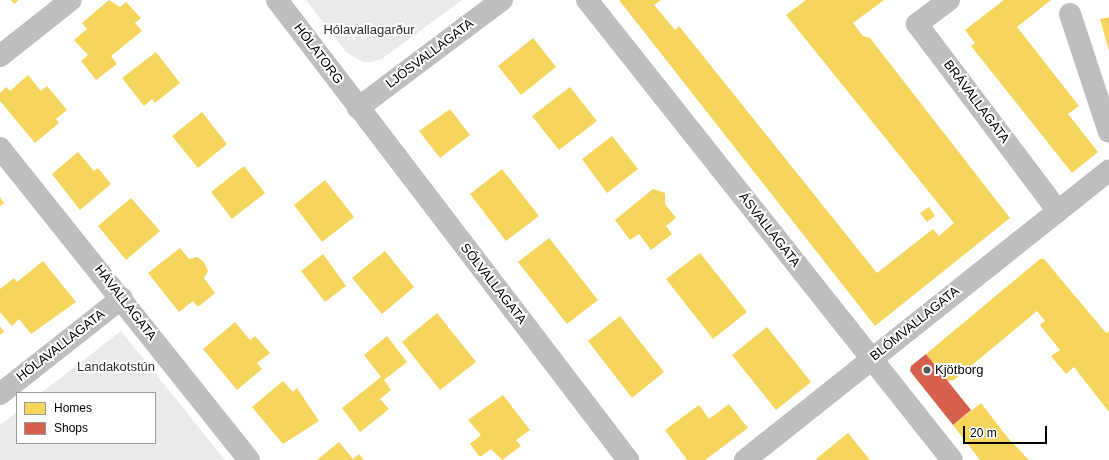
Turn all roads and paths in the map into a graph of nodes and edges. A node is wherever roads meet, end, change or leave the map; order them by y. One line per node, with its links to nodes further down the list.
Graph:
1 (72, 0): 7 (street)
2 (277, 0): 8 (street, HÓLATORG)
3 (502, 0): 8 (street, LJÓSVALLAGATA)
4 (587, 0): 14 (street, ÁSVALLAGATA)
5 (949, 0): 12 (street, BRÁVALLAGATA)
6 (1070, 14): 9 (street)
7 (0, 56)
8 (358, 108): 17 (street, SÓLVALLAGATA)
9 (1109, 132)
10 (0, 148): 13 (street, HÁVALLAGATA)
11 (1109, 170): 12 (street, BLÓMVALLAGATA)
12 (1058, 210): 14 (street, BLÓMVALLAGATA)
13 (122, 298): 15 (street, HÓLAVALLAGATA); 16 (street, HÁVALLAGATA)
14 (871, 358): 18 (street, BLÓMVALLAGATA); 19 (street, ÁSVALLAGATA)
15 (0, 394)
16 (249, 460)
17 (628, 460)
18 (745, 460)
19 (952, 460)

